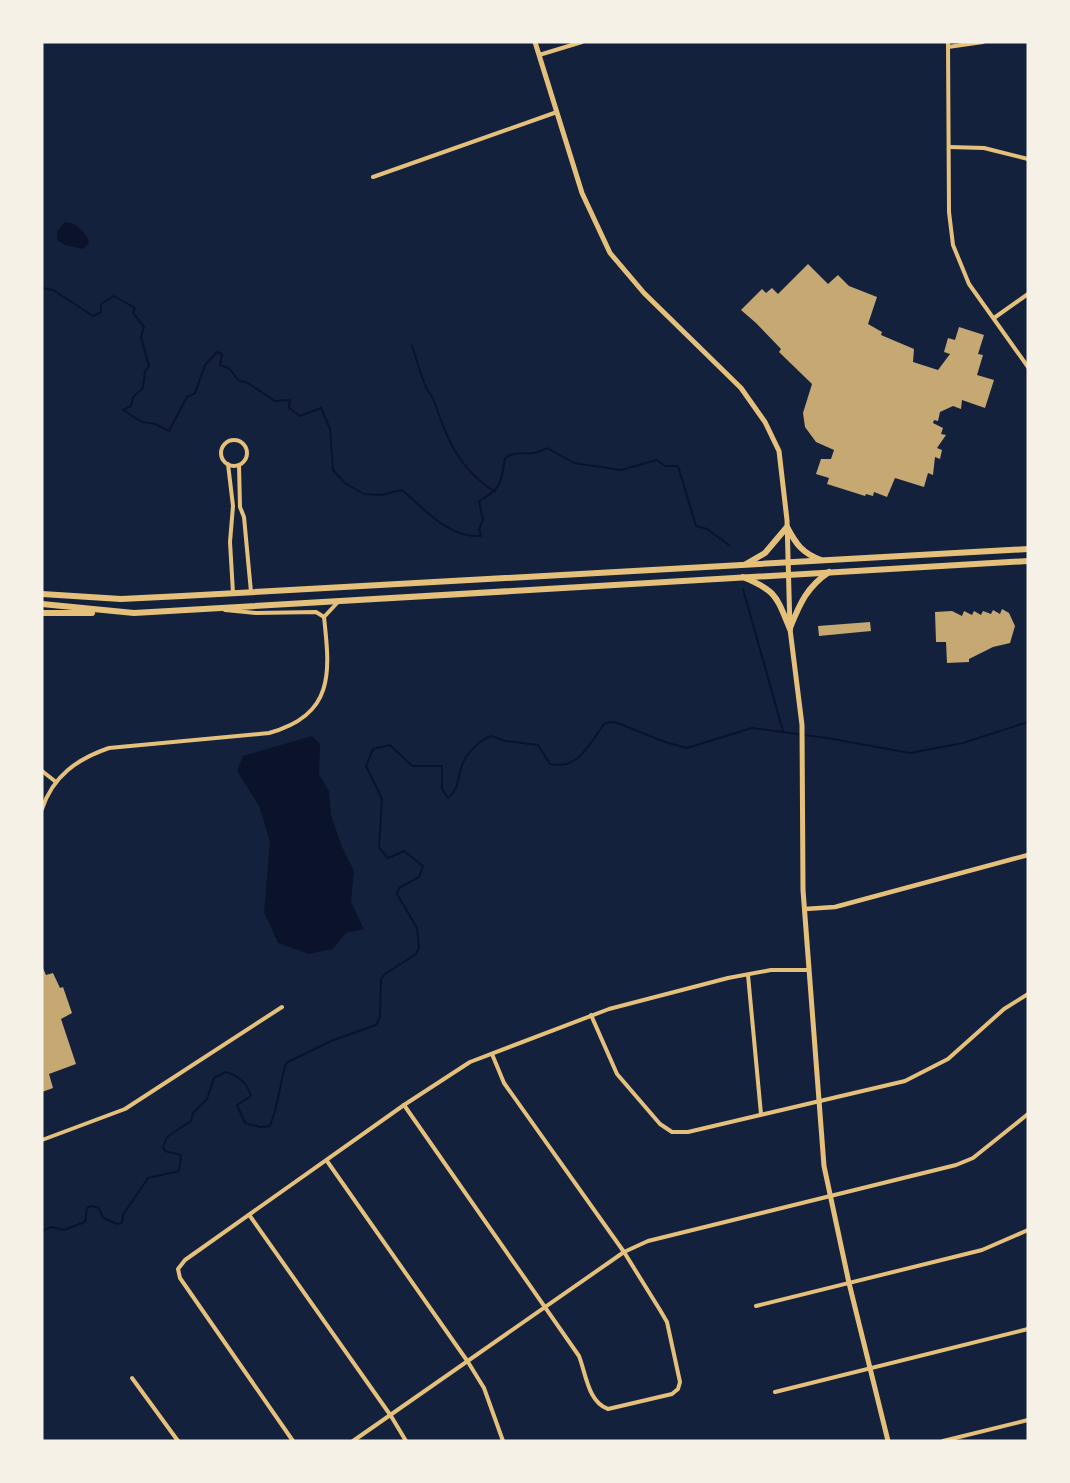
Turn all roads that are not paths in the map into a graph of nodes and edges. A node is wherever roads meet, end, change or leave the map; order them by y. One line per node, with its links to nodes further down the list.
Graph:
1 (536, 42): 5 (main road)
2 (582, 42): 5 (street)
3 (983, 42): 4 (street)
4 (948, 44): 7 (street)
5 (539, 55): 6 (main road)
6 (557, 112): 9 (street); 15 (main road)
7 (949, 147): 8 (street); 11 (street)
8 (1028, 159)
9 (373, 177)
10 (1028, 294): 11 (street)
11 (994, 318): 12 (street)
12 (1028, 367)
13 (228, 464): 14 (street); 14 (street); 24 (street)
14 (239, 465): 25 (street)
15 (787, 527): 17 (highway); 19 (main road); 20 (highway)
16 (1028, 549): 17 (highway)
17 (825, 561): 19 (highway)
18 (1028, 561): 21 (highway)
19 (789, 563): 20 (highway); 22 (main road)
20 (741, 566): 25 (highway)
21 (831, 571): 22 (highway); 33 (highway)
22 (789, 573): 23 (highway); 33 (main road)
23 (742, 576): 27 (highway); 33 (highway)
24 (233, 593): 25 (highway); 26 (highway)
25 (251, 593)
26 (42, 594)
27 (339, 602): 29 (highway); 32 (street)
28 (42, 604): 31 (highway)
29 (217, 609): 31 (highway); 32 (street)
30 (42, 613): 31 (highway)
31 (134, 613)
32 (324, 616): 35 (street)
33 (790, 629): 38 (main road)
34 (42, 771): 35 (street)
35 (56, 782): 36 (street)
36 (42, 809)
37 (1028, 855): 38 (street)
38 (805, 909): 39 (main road)
39 (809, 970): 40 (street); 45 (main road)
40 (748, 975): 43 (street); 47 (street)
41 (1028, 994): 45 (street)
42 (282, 1007): 49 (street)
43 (591, 1015): 44 (street); 47 (street)
44 (492, 1054): 46 (street); 54 (street)
45 (817, 1101): 47 (street); 51 (main road)
46 (404, 1105): 50 (street); 56 (street)
47 (761, 1114)
48 (1028, 1114): 51 (street)
49 (42, 1140)
50 (327, 1161): 52 (street); 59 (street)
51 (829, 1197): 54 (street); 55 (main road)
52 (250, 1216): 63 (street); 66 (street)
53 (1028, 1230): 55 (street)
54 (624, 1252): 56 (street); 56 (street)
55 (849, 1283): 57 (street); 60 (main road)
56 (544, 1306): 59 (street)
57 (756, 1306)
58 (1028, 1329): 60 (street)
59 (468, 1362): 63 (street); 69 (street)
60 (872, 1368): 62 (street); 70 (main road)
61 (132, 1378): 65 (street)
62 (775, 1392)
63 (391, 1416): 67 (street); 68 (street)
64 (1028, 1420): 71 (street)
65 (178, 1441)
66 (293, 1441)
67 (354, 1441)
68 (406, 1441)
69 (503, 1441)
70 (888, 1441)
71 (943, 1441)

